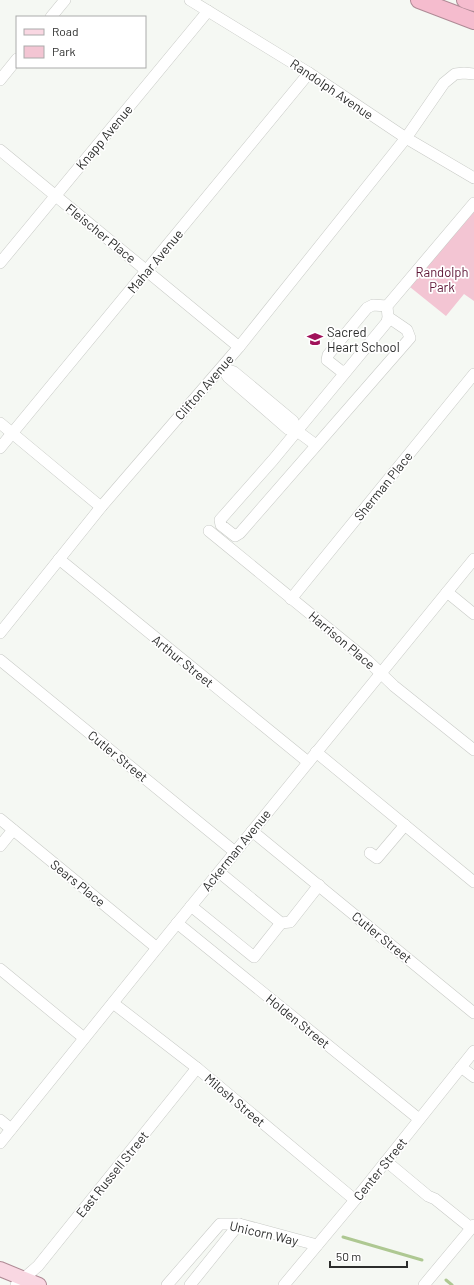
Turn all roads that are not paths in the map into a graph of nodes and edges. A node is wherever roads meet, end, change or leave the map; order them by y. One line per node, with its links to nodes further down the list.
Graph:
1 (65, 0): 7 (street)
2 (190, 0): 6 (street, Randolph Avenue)
3 (419, 0): 8 (highway)
4 (465, 0): 5 (highway)
5 (474, 4)
6 (208, 11): 10 (street, Randolph Avenue); 16 (street, Knapp Avenue)
7 (52, 16)
8 (474, 21)
9 (16, 60): 12 (street)
10 (309, 73): 13 (street, Randolph Avenue); 19 (street, Mahar Avenue)
11 (474, 74): 13 (street, Clifton Avenue)
12 (0, 80)
13 (406, 138): 15 (street, Randolph Avenue); 21 (street, Clifton Avenue)
14 (0, 150): 16 (street, Fleischer Place)
15 (474, 178)
16 (55, 195): 18 (street, Knapp Avenue); 19 (street, Fleischer Place)
17 (474, 203): 20 (street)
18 (0, 263)
19 (147, 271): 21 (street, Fleischer Place); 27 (street, Mahar Avenue)
20 (387, 311): 23 (street); 23 (street); 28 (street)
21 (238, 347): 22 (street, Clifton Avenue)
22 (222, 368): 26 (street); 30 (street, Clifton Avenue)
23 (346, 371): 26 (street)
24 (474, 374): 35 (street, Sherman Place)
25 (0, 423): 27 (street)
26 (297, 431): 28 (street); 28 (street)
27 (12, 433): 29 (street, Mahar Avenue); 30 (street)
28 (316, 445)
29 (0, 448)
30 (101, 507): 32 (street, Clifton Avenue)
31 (209, 531): 35 (street, Harrison Place)
32 (58, 559): 37 (street, Clifton Avenue); 42 (street, Arthur Street)
33 (474, 559): 34 (street, Ackerman Avenue)
34 (447, 592): 36 (street); 39 (street, Ackerman Avenue)
35 (291, 598): 39 (street, Harrison Place)
36 (474, 614)
37 (0, 633)
38 (0, 660): 48 (street, Cutler Street)
39 (381, 673): 40 (street, Harrison Place); 41 (street, Ackerman Avenue)
40 (474, 750)
41 (316, 752): 42 (street, Ackerman Avenue); 44 (street)
42 (308, 762): 46 (street, Ackerman Avenue)
43 (0, 819): 45 (street, Sears Place)
44 (405, 825): 49 (street); 51 (street)
45 (13, 830): 47 (street); 56 (street, Sears Place)
46 (252, 831): 48 (street, Ackerman Avenue); 52 (street, Cutler Street)
47 (0, 846)
48 (235, 852): 50 (street, Ackerman Avenue)
49 (370, 853)
50 (219, 872): 53 (street, Ackerman Avenue); 55 (street)
51 (474, 882)
52 (319, 886): 55 (street); 59 (street, Cutler Street)
53 (191, 906): 54 (street, Ackerman Avenue); 55 (street)
54 (177, 923): 56 (street, Ackerman Avenue); 66 (street, Holden Street)
55 (281, 923)
56 (157, 948): 58 (street, Ackerman Avenue)
57 (0, 969): 60 (street)
58 (113, 1003): 60 (street, Ackerman Avenue); 63 (street, Milosh Street)
59 (474, 1013)
60 (84, 1038): 67 (street, Ackerman Avenue)
61 (474, 1051): 62 (street, Center Street)
62 (461, 1067): 64 (street); 66 (street, Center Street)
63 (197, 1068): 70 (street, Milosh Street); 75 (street, East Russell Street)
64 (474, 1077)
65 (0, 1120): 67 (street)
66 (419, 1120): 69 (street, Center Street)
67 (11, 1129): 68 (street, Ackerman Avenue)
68 (0, 1143)
69 (386, 1161): 70 (street, Center Street); 72 (street)
70 (354, 1200): 73 (street, Center Street)
71 (239, 1224): 73 (street, Unicorn Way); 77 (street, Unicorn Way); 78 (street)
72 (473, 1227): 80 (street)
73 (317, 1245): 79 (street, Center Street)
74 (0, 1269): 75 (main road)
75 (20, 1282): 76 (main road)
76 (39, 1285)
77 (167, 1285)
78 (190, 1285)
79 (284, 1285)
80 (424, 1285)

